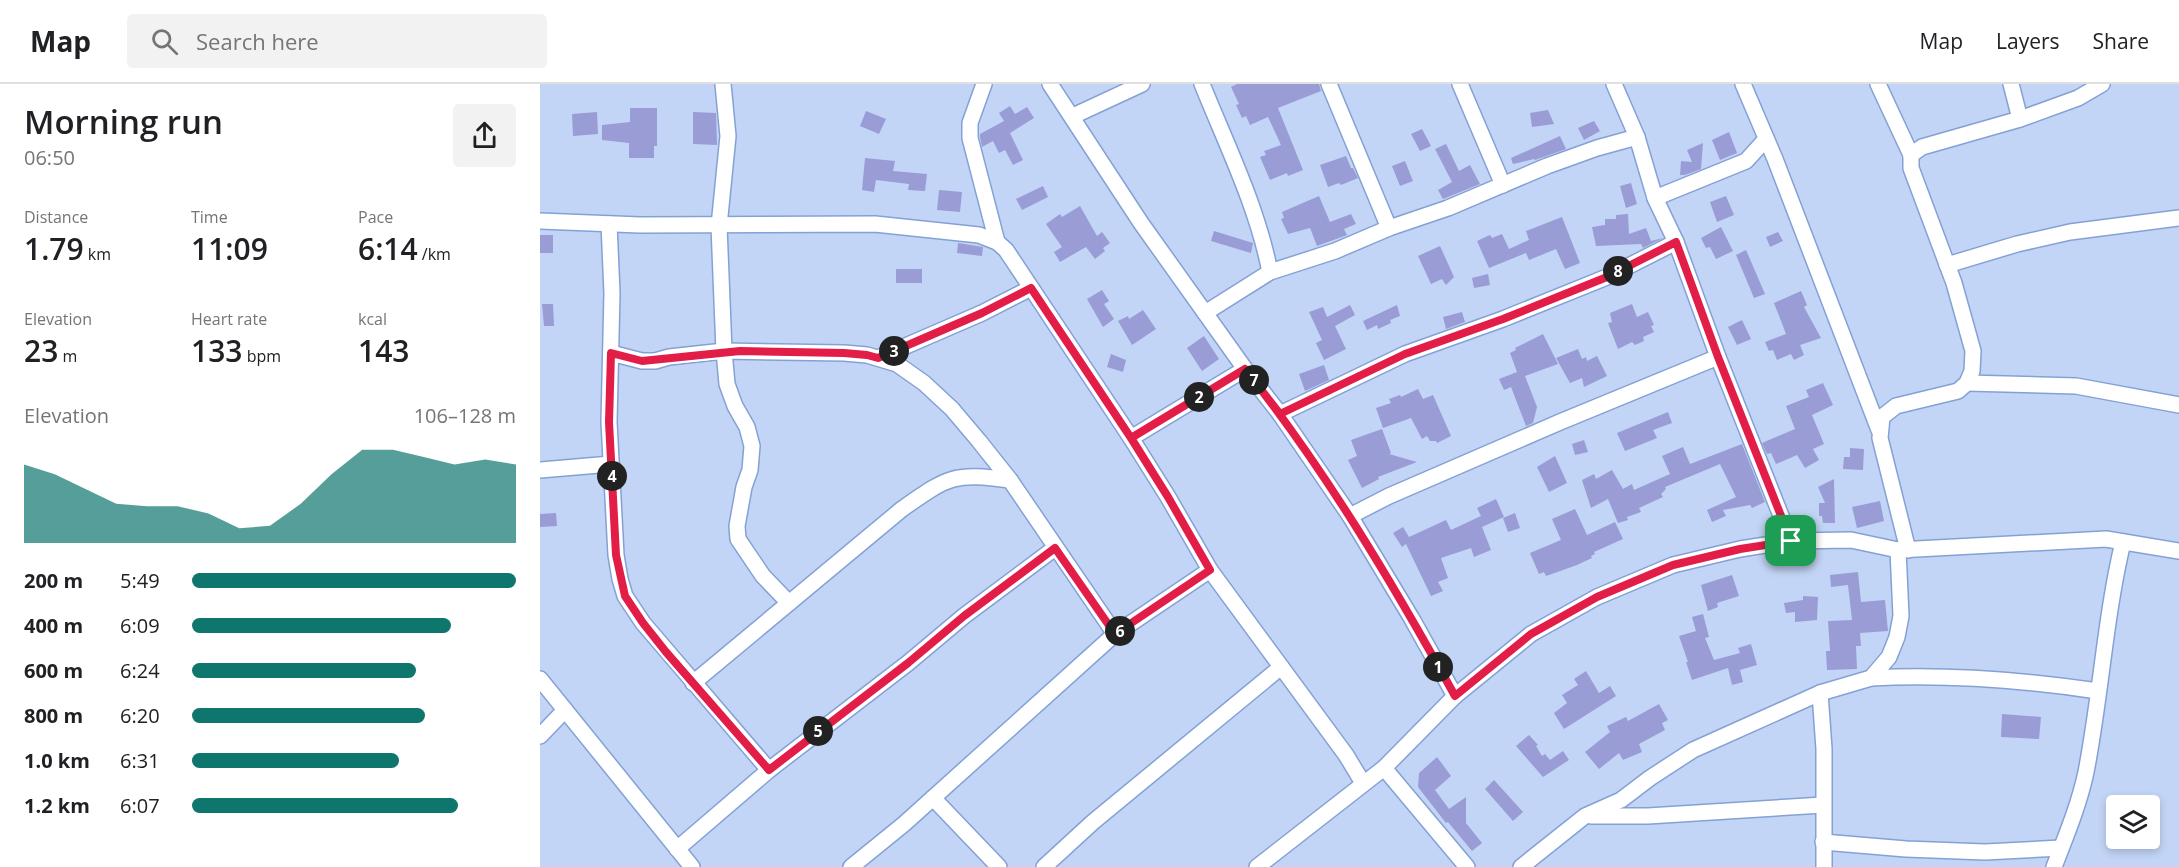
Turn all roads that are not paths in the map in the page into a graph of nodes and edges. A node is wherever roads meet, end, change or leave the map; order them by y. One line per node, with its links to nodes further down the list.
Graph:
1 (723, 84): 23 (street)
2 (984, 84): 25 (street)
3 (1050, 84): 13 (street)
4 (1142, 84): 13 (street)
5 (1202, 84): 28 (street)
6 (1329, 84): 24 (street)
7 (1460, 84): 18 (street)
8 (1614, 84): 15 (street)
9 (1743, 84): 16 (street)
10 (1878, 84): 17 (street)
11 (2010, 84): 14 (street)
12 (2102, 84): 14 (street)
13 (1073, 117): 30 (street)
14 (2020, 119): 17 (street)
15 (1637, 137): 18 (street); 19 (street)
16 (1766, 139): 19 (street); 39 (street)
17 (1911, 155): 27 (street)
18 (1503, 185): 24 (street)
19 (1655, 198): 26 (street)
20 (2179, 218): 27 (street)
21 (540, 221): 22 (street)
22 (609, 224): 23 (street); 32 (street)
23 (719, 226): 25 (street); 31 (street)
24 (1389, 228): 28 (street)
25 (998, 242): 29 (street)
26 (1676, 242): 33 (street); 38 (street)
27 (1947, 265): 36 (street)
28 (1270, 272): 30 (street)
29 (1031, 288): 34 (street); 40 (street)
30 (1205, 313): 35 (street)
31 (724, 351): 32 (street); 34 (street); 51 (street)
32 (611, 353): 41 (street)
33 (1718, 357): 44 (street); 45 (street)
34 (878, 358): 43 (street)
35 (1245, 369): 38 (street); 40 (street)
36 (1967, 383): 37 (street); 39 (street)
37 (2179, 405)
38 (1280, 414): 44 (street)
39 (1879, 429): 48 (street)
40 (1131, 438): 50 (street)
41 (611, 464): 42 (street); 56 (street)
42 (540, 470)
43 (1010, 480): 47 (street); 51 (street)
44 (1350, 516): 59 (street)
45 (1791, 541): 48 (street); 59 (street)
46 (2123, 542): 48 (street); 49 (street); 57 (street)
47 (1055, 548): 52 (street); 63 (street)
48 (1903, 550): 54 (street)
49 (2179, 551)
50 (1210, 570): 52 (street); 53 (street)
51 (789, 603): 56 (street)
52 (1115, 634): 65 (street)
53 (1281, 667): 64 (street); 75 (street)
54 (1871, 678): 57 (street); 58 (street)
55 (540, 679): 60 (street)
56 (693, 683): 63 (street)
57 (2098, 691): 69 (street)
58 (1820, 693): 66 (street); 67 (street)
59 (1455, 696): 62 (street)
60 (565, 710): 61 (street); 70 (street)
61 (540, 736)
62 (1384, 768): 64 (street); 76 (street)
63 (769, 770): 70 (street)
64 (1363, 783): 71 (street)
65 (933, 798): 73 (street); 74 (street)
66 (1823, 805): 67 (street); 68 (street)
67 (1585, 816): 77 (street)
68 (1823, 842): 69 (street); 78 (street)
69 (2061, 848): 79 (street)
70 (677, 849): 72 (street)
71 (1260, 866)
72 (692, 867)
73 (851, 867)
74 (999, 867)
75 (1044, 867)
76 (1467, 867)
77 (1521, 867)
78 (1824, 867)
79 (2054, 867)

